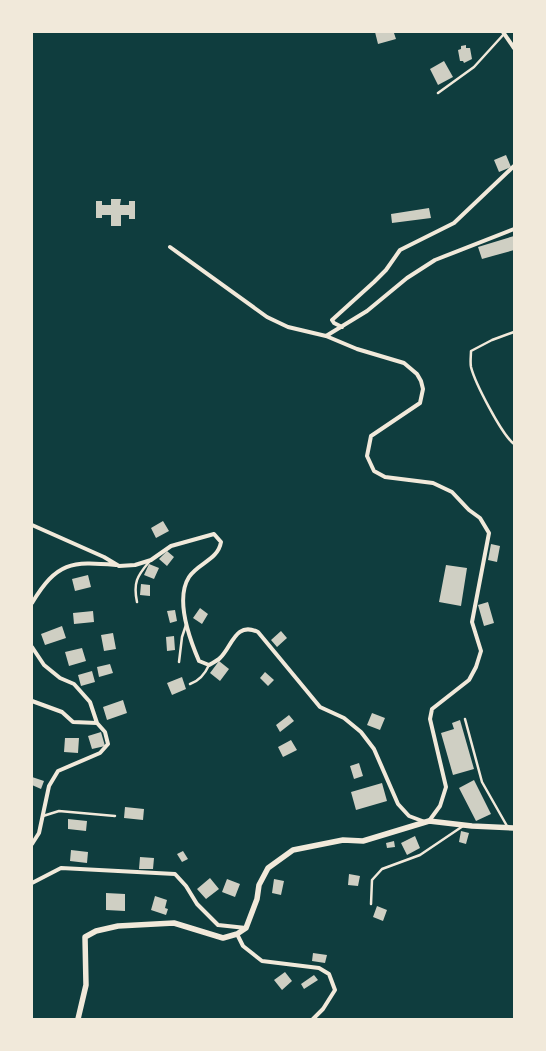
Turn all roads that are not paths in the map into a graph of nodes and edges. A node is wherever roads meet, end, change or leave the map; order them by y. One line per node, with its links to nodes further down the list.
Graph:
1 (504, 33): 2 (street); 3 (lane)
2 (514, 48)
3 (438, 93)
4 (514, 166): 7 (street)
5 (514, 229): 7 (street)
6 (170, 247): 9 (street)
7 (342, 327): 9 (street)
8 (514, 332): 10 (lane)
9 (326, 336): 26 (street)
10 (514, 444)
11 (32, 525): 13 (street)
12 (151, 560): 13 (street); 14 (lane); 16 (street)
13 (119, 566): 15 (street)
14 (137, 602)
15 (32, 603)
16 (187, 624): 18 (lane); 19 (street)
17 (32, 647): 23 (street)
18 (179, 662)
19 (209, 665): 20 (lane); 26 (street)
20 (190, 684)
21 (32, 701): 23 (street)
22 (465, 720): 28 (lane)
23 (98, 723): 24 (street)
24 (42, 816): 25 (lane); 30 (street)
25 (115, 816)
26 (427, 822): 27 (street); 33 (street)
27 (464, 825): 28 (street); 32 (lane)
28 (507, 828): 29 (street)
29 (514, 828)
30 (32, 844)
31 (32, 883): 33 (street)
32 (371, 904)
33 (246, 928): 34 (street)
34 (237, 934): 35 (street); 36 (street)
35 (78, 1019)
36 (313, 1019)

